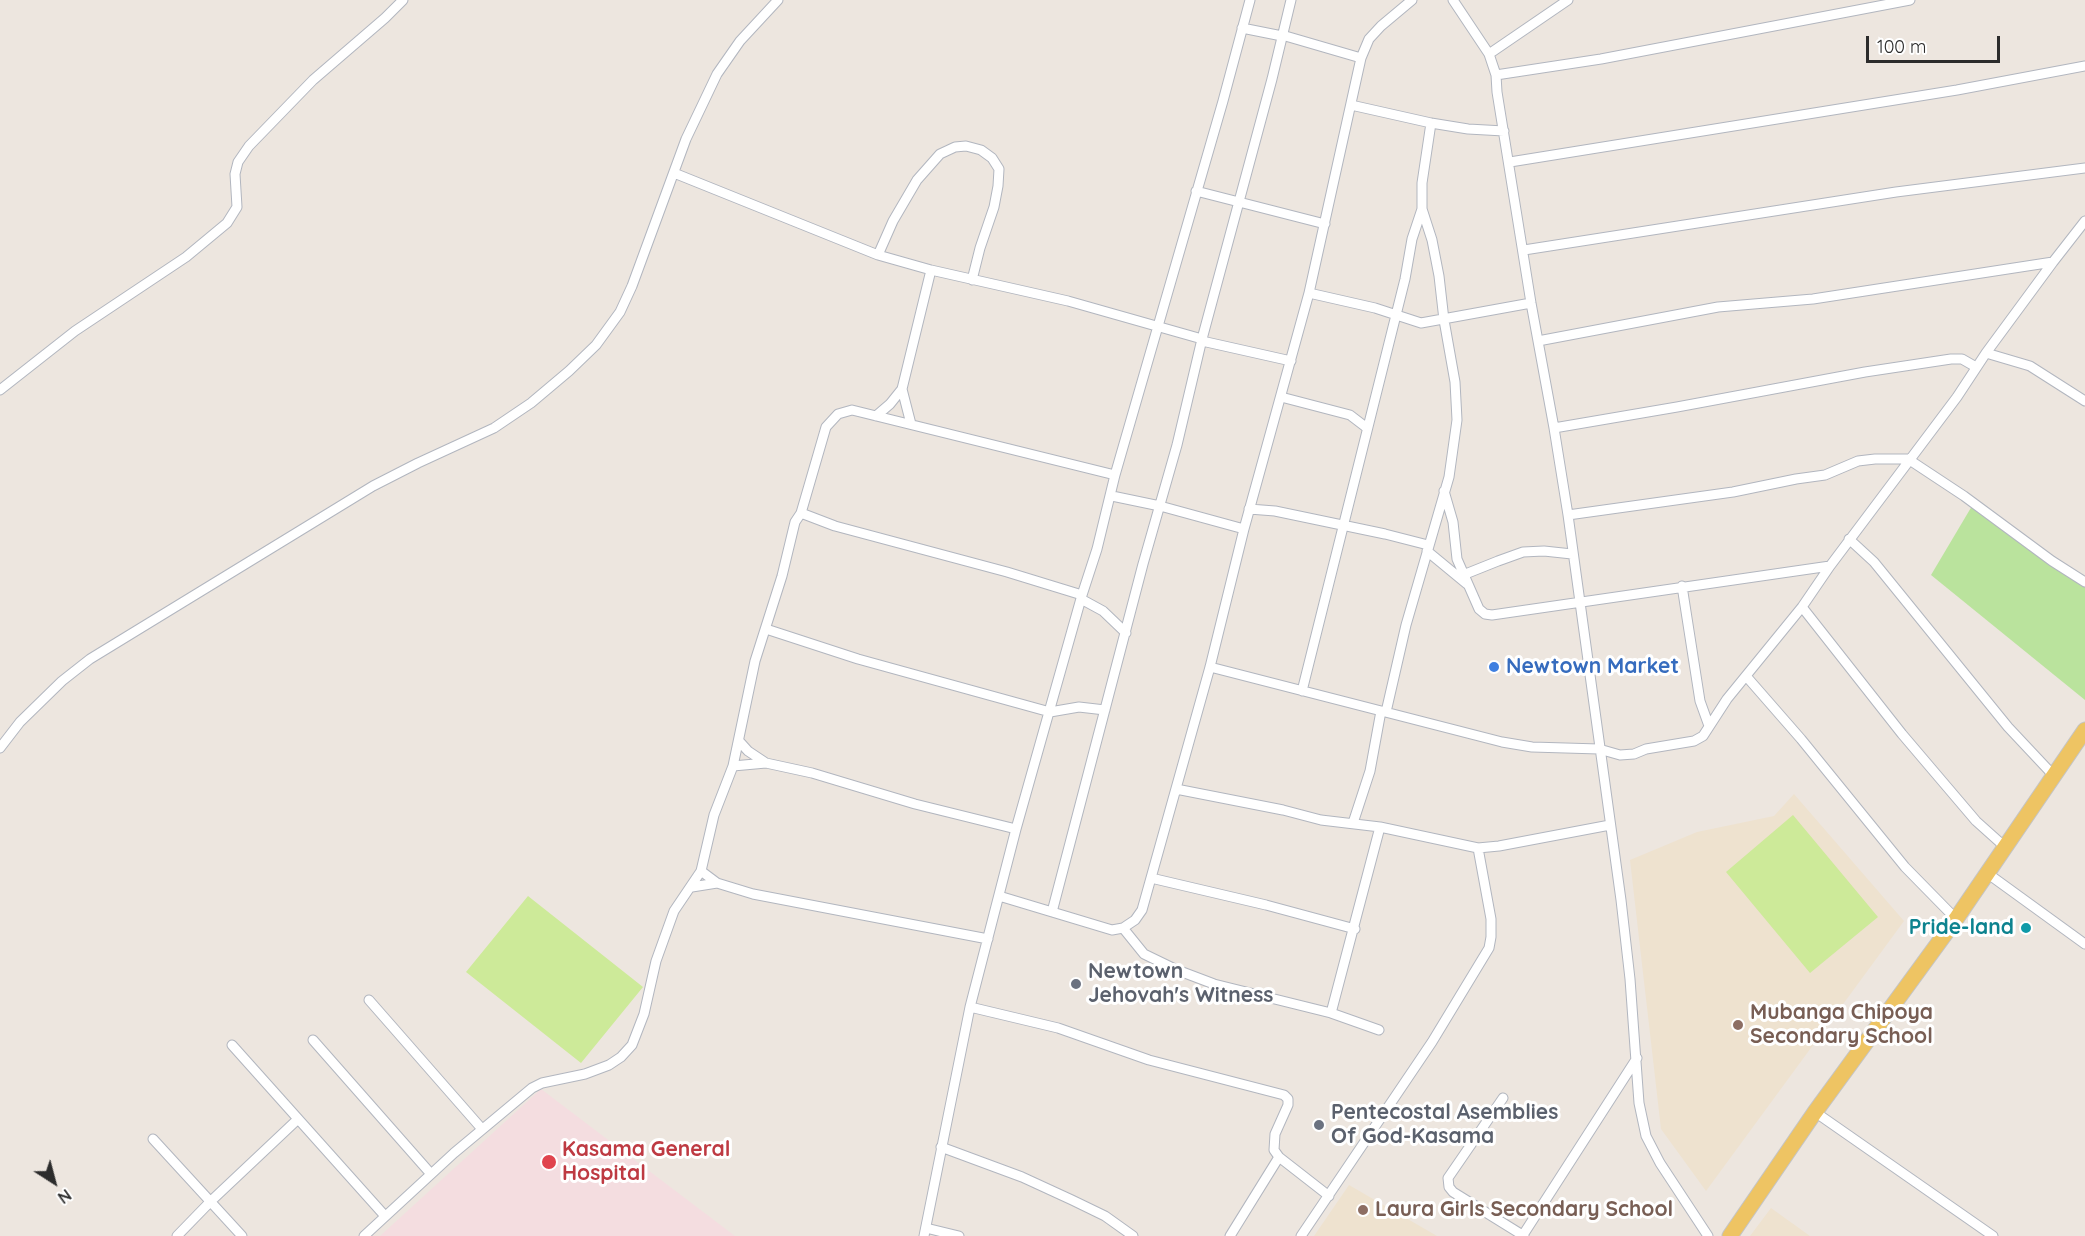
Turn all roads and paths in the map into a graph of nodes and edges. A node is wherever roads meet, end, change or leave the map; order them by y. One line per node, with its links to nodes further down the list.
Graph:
1 (403, 0): 42 (street)
2 (778, 0): 20 (street)
3 (1250, 0): 9 (street)
4 (1291, 0): 10 (street)
5 (1412, 0): 12 (street)
6 (1453, 0): 11 (street)
7 (1568, 0): 11 (street)
8 (1910, 0): 14 (street)
9 (1242, 28): 10 (street); 21 (street)
10 (1282, 35): 12 (street); 22 (street)
11 (1489, 54): 14 (street)
12 (1361, 58): 15 (street)
13 (2085, 66): 18 (street)
14 (1496, 75): 17 (street)
15 (1351, 105): 16 (street); 25 (street)
16 (1431, 123): 17 (street); 23 (street)
17 (1504, 131): 18 (street)
18 (1510, 162): 26 (street)
19 (2085, 168): 26 (street)
20 (674, 173): 27 (street); 81 (street)
21 (1196, 190): 22 (street); 35 (street)
22 (1238, 203): 25 (street); 36 (street)
23 (1422, 209): 33 (street); 34 (street)
24 (2085, 221): 28 (street)
25 (1325, 224): 31 (street)
26 (1524, 250): 32 (street)
27 (878, 255): 29 (street); 30 (street)
28 (2053, 262): 37 (street); 38 (street)
29 (931, 270): 30 (street); 41 (street)
30 (972, 280): 35 (street)
31 (1310, 292): 33 (street); 39 (street)
32 (1532, 303): 34 (street); 37 (street)
33 (1395, 314): 34 (street); 47 (street)
34 (1444, 320): 51 (street)
35 (1157, 327): 36 (street); 50 (street)
36 (1202, 340): 39 (street); 53 (street)
37 (1538, 341): 48 (street)
38 (1986, 353): 40 (street); 44 (street)
39 (1291, 361): 43 (street)
40 (1976, 368): 48 (street); 49 (street)
41 (902, 389): 45 (street); 46 (street)
42 (0, 390)
43 (1281, 397): 47 (street); 54 (street)
44 (2085, 401)
45 (876, 416): 46 (street); 55 (street)
46 (911, 424): 50 (street)
47 (1367, 428): 57 (street)
48 (1554, 428): 56 (street)
49 (1908, 459): 56 (street); 59 (street); 64 (street)
50 (1115, 476): 52 (street)
51 (1444, 491): 60 (street); 63 (street)
52 (1112, 496): 53 (street); 67 (street)
53 (1160, 506): 58 (street); 71 (street)
54 (1249, 509): 57 (street); 58 (street)
55 (801, 513): 67 (street); 70 (street)
56 (1568, 515): 61 (street)
57 (1344, 526): 60 (street); 74 (street)
58 (1244, 529): 72 (street)
59 (1849, 539): 62 (street); 85 (street)
60 (1428, 548): 65 (street); 77 (street)
61 (1572, 554): 63 (street); 68 (street)
62 (1830, 566): 66 (street); 69 (street)
63 (1463, 575): 65 (street)
64 (2085, 582)
65 (1468, 585): 68 (street)
66 (1682, 586): 68 (street); 78 (street)
67 (1081, 597): 71 (street); 76 (street)
68 (1580, 602): 82 (street)
69 (1802, 607): 73 (street); 91 (street)
70 (766, 629): 76 (street); 80 (street)
71 (1126, 633): 75 (street)
72 (1210, 667): 74 (street); 86 (street)
73 (1746, 676): 78 (street); 100 (street)
74 (1302, 691): 77 (street)
75 (1105, 710): 76 (street); 99 (street)
76 (1050, 712): 90 (street)
77 (1384, 712): 82 (street); 87 (street)
78 (1709, 726): 82 (street)
79 (2085, 730): 85 (main road)
80 (739, 741): 83 (street); 84 (street)
81 (0, 747)
82 (1599, 749): 88 (street)
83 (766, 763): 84 (street); 90 (street)
84 (733, 766): 93 (street)
85 (2054, 776): 91 (main road)
86 (1176, 789): 87 (street); 95 (street)
87 (1353, 823): 89 (street)
88 (1610, 825): 92 (street); 111 (street)
89 (1380, 827): 92 (street); 102 (street)
90 (1016, 830): 98 (street)
91 (2005, 847): 94 (main road)
92 (1478, 848): 120 (street)
93 (701, 871): 96 (street); 97 (street)
94 (1987, 873): 100 (main road); 104 (street)
95 (1151, 878): 101 (street); 102 (street)
96 (717, 883): 97 (street); 103 (street)
97 (692, 887): 115 (street)
98 (999, 896): 99 (street); 103 (street)
99 (1052, 912): 101 (street)
100 (1956, 919): 113 (main road)
101 (1123, 928): 107 (street)
102 (1355, 929): 107 (street)
103 (988, 939): 106 (street)
104 (2085, 944)
105 (369, 1000): 115 (street)
106 (970, 1007): 117 (street); 118 (street)
107 (1331, 1013): 108 (street)
108 (1379, 1029)
109 (313, 1040): 119 (street)
110 (232, 1045): 114 (street)
111 (1636, 1058): 131 (street); 132 (street)
112 (1503, 1098): 131 (street)
113 (1815, 1112): 133 (main road); 134 (street)
114 (298, 1119): 121 (street); 122 (street)
115 (482, 1129): 119 (street)
116 (153, 1139): 121 (street)
117 (941, 1147): 123 (street); 128 (street)
118 (1279, 1157): 120 (street); 129 (street)
119 (431, 1174): 122 (street)
120 (1329, 1196): 130 (street)
121 (211, 1201): 124 (street); 125 (street)
122 (386, 1216): 126 (street)
123 (925, 1232): 127 (street)
124 (177, 1236)
125 (242, 1236)
126 (364, 1236)
127 (959, 1236)
128 (1133, 1236)
129 (1230, 1236)
130 (1301, 1236)
131 (1523, 1236)
132 (1708, 1236)
133 (1730, 1236)
134 (1993, 1236)

